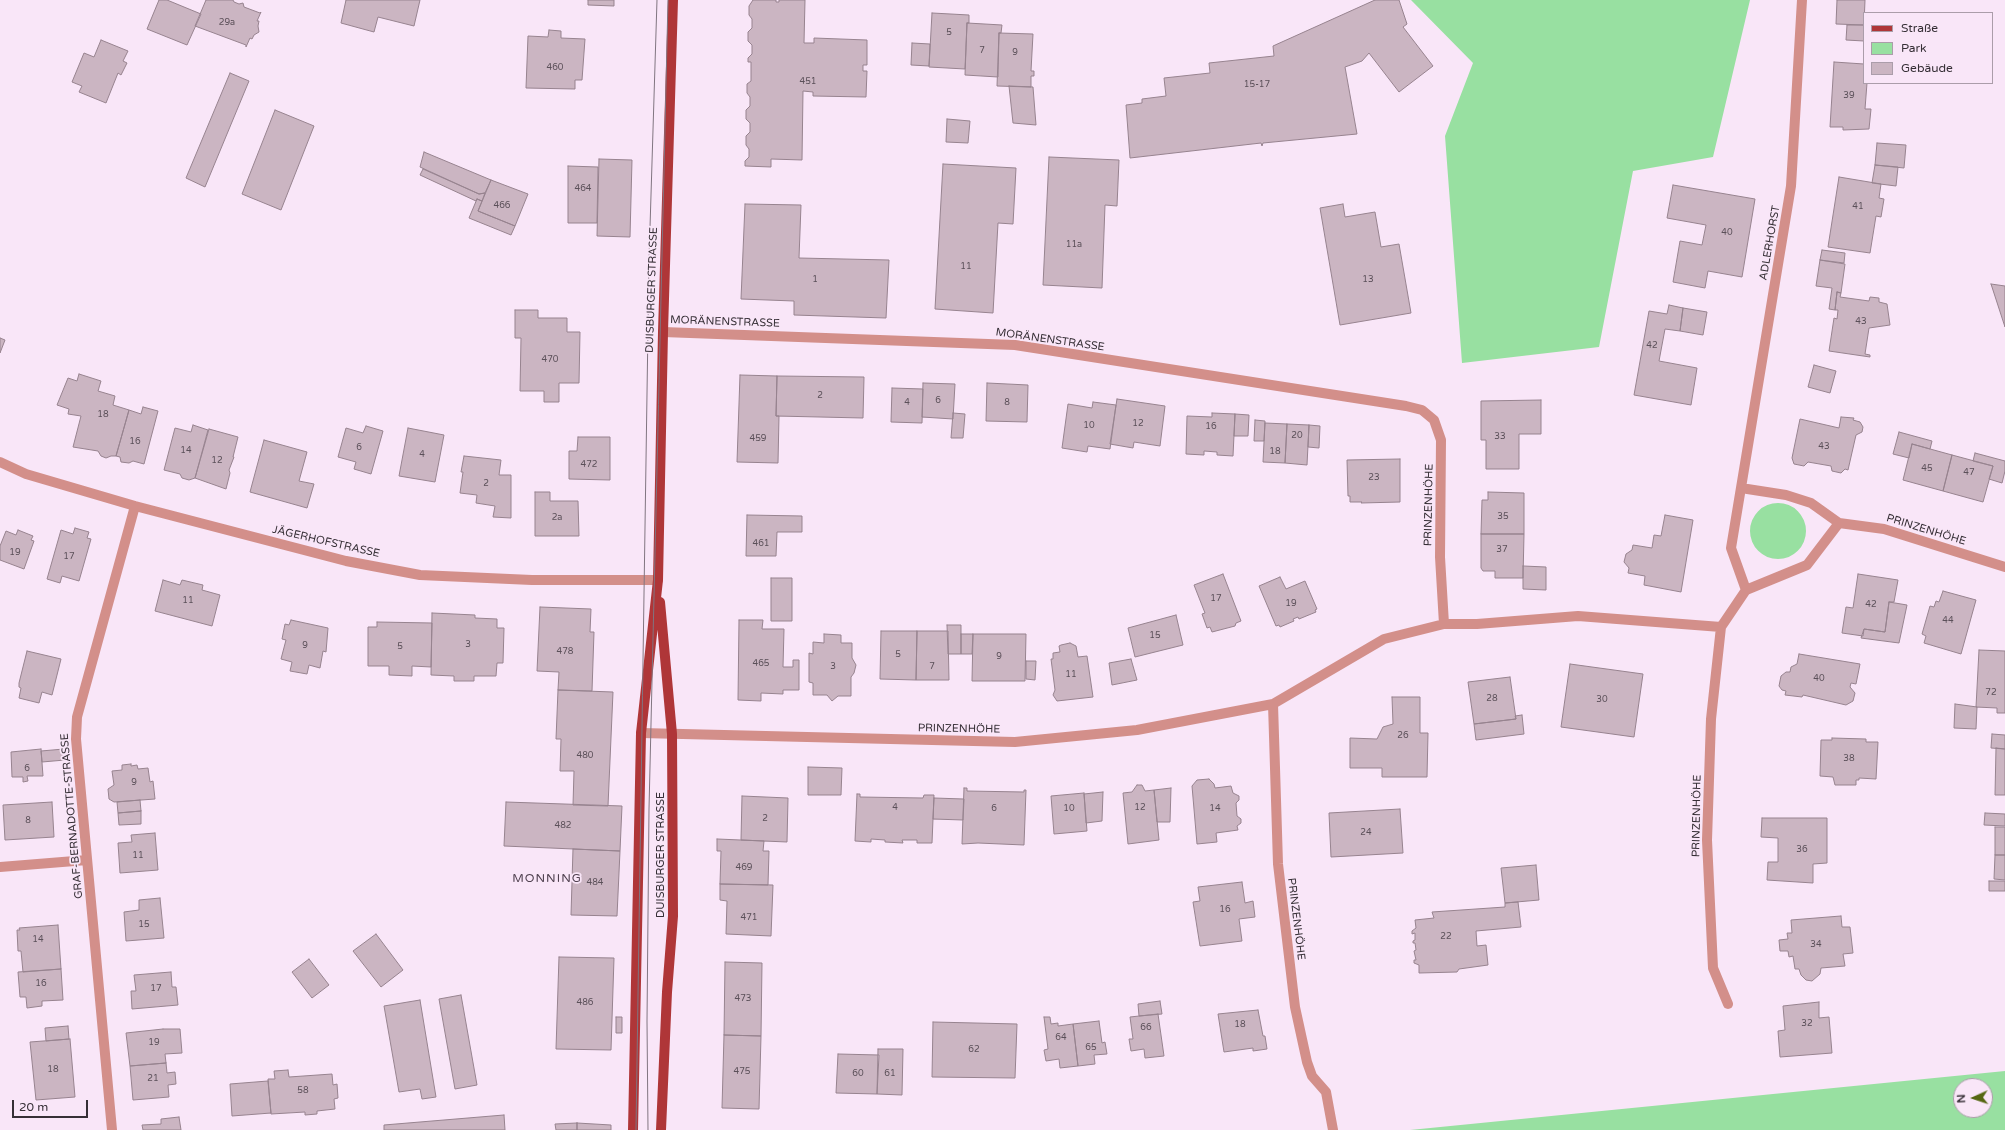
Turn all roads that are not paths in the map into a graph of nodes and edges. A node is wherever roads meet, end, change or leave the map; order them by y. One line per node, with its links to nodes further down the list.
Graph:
1 (673, 0): 3 (main road, DUISBURGER STRASSE)
2 (1802, 0): 6 (street, ADLERHORST)
3 (663, 332): 4 (street, MORÄNENSTRASSE); 10 (main road, DUISBURGER STRASSE)
4 (1406, 406): 12 (street, PRINZENHÖHE)
5 (0, 462): 7 (street, JÄGERHOFSTRASSE)
6 (1741, 488): 8 (street, PRINZENHÖHE); 11 (street)
7 (135, 506): 10 (street, JÄGERHOFSTRASSE); 17 (street, GRAF-BERNADOTTE-STRASSE)
8 (1839, 523): 9 (street, PRINZENHÖHE); 11 (street)
9 (2005, 567)
10 (658, 580): 15 (main road, DUISBURGER STRASSE); 16 (main road, DUISBURGER STRASSE)
11 (1746, 590): 13 (street, PRINZENHÖHE)
12 (1444, 624): 13 (street, PRINZENHÖHE); 14 (street, PRINZENHÖHE)
13 (1721, 627): 19 (street, PRINZENHÖHE)
14 (1272, 704): 16 (street, PRINZENHÖHE); 23 (street, PRINZENHÖHE)
15 (641, 734): 16 (street, PRINZENHÖHE); 21 (main road, DUISBURGER STRASSE)
16 (672, 734): 22 (main road, DUISBURGER STRASSE)
17 (87, 860): 18 (street); 20 (street, GRAF-BERNADOTTE-STRASSE)
18 (0, 868)
19 (1728, 1004)
20 (112, 1130)
21 (633, 1130)
22 (661, 1130)
23 (1333, 1130)

